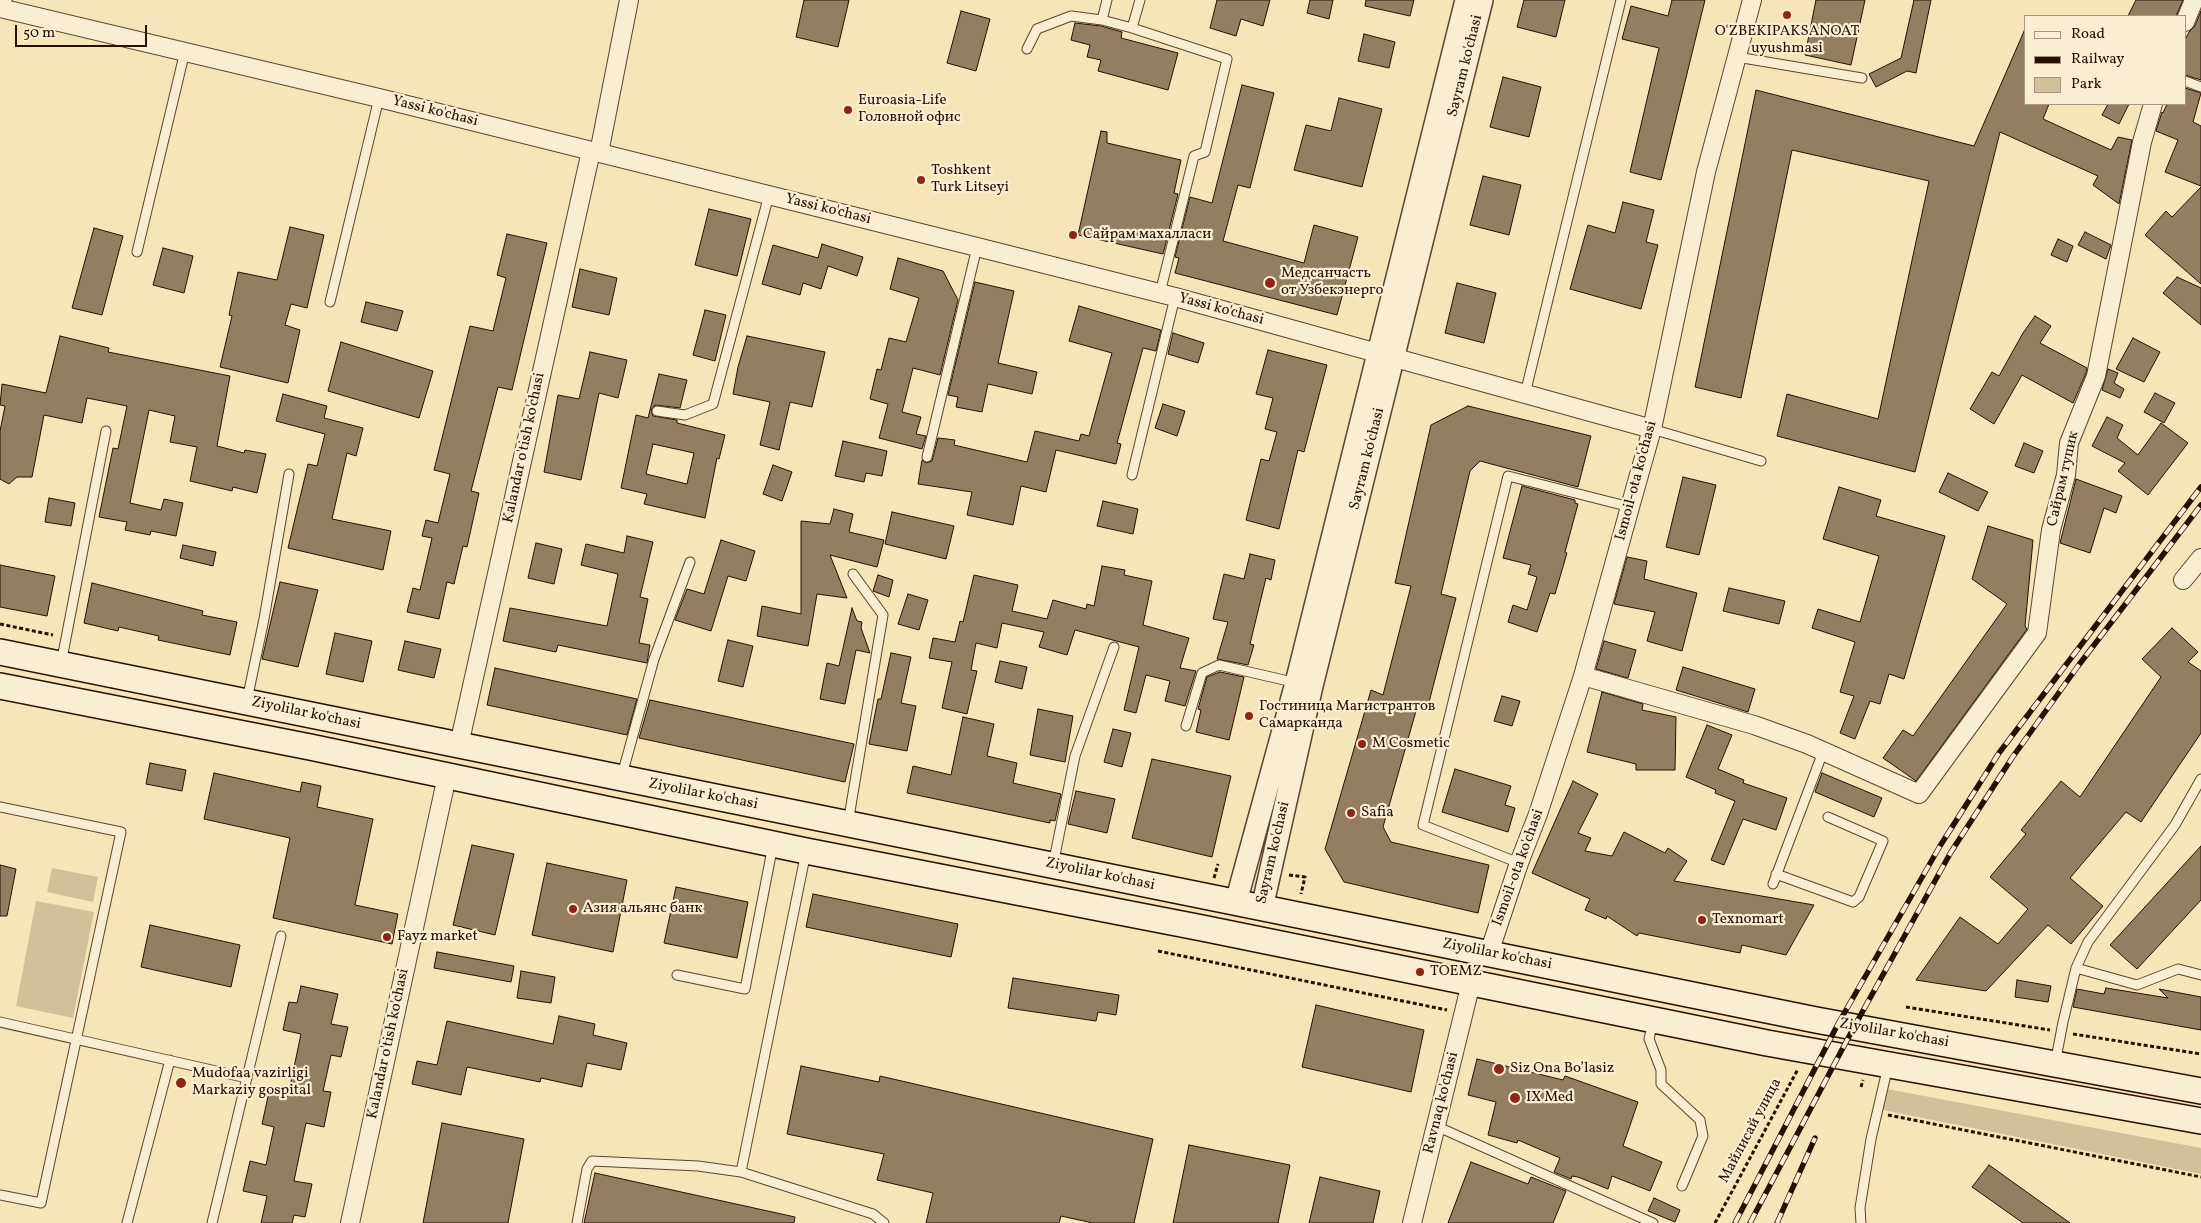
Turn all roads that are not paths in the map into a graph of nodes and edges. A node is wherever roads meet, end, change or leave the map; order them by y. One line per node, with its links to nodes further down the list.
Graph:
1 (1, 0): 10 (street)
2 (629, 0): 22 (street, Kalandar o'tish ko'chasi)
3 (1108, 0): 11 (lane)
4 (1140, 0): 13 (lane)
5 (1466, 0): 28 (street, Sayram ko'chasi)
6 (1482, 0): 28 (street, Sayram ko'chasi)
7 (1621, 0): 29 (lane)
8 (1752, 0): 16 (street, Ismoil-ota ko'chasi)
9 (2194, 0): 12 (street)
10 (0, 7): 15 (street, Yassi ko'chasi)
11 (1102, 20): 13 (lane); 14 (lane)
12 (2186, 20)
13 (1132, 28): 26 (lane)
14 (1027, 49)
15 (185, 51): 20 (street, Yassi ko'chasi); 25 (lane)
16 (1737, 57): 17 (lane); 31 (street, Ismoil-ota ko'chasi)
17 (1862, 78)
18 (2186, 81): 19 (lane)
19 (2201, 87)
20 (380, 98): 22 (street, Yassi ko'chasi); 27 (lane)
21 (2153, 105): 53 (street, Сайрам тупик)
22 (595, 152): 23 (street, Yassi ko'chasi); 51 (street, Kalandar o'tish ko'chasi)
23 (769, 195): 24 (street, Yassi ko'chasi); 30 (lane)
24 (977, 247): 26 (street, Yassi ko'chasi); 33 (lane)
25 (137, 252)
26 (1167, 295): 28 (street, Yassi ko'chasi); 36 (lane)
27 (330, 302)
28 (1386, 355): 29 (street, Yassi ko'chasi); 46 (street, Sayram ko'chasi)
29 (1525, 394): 31 (street, Yassi ko'chasi)
30 (657, 411)
31 (1652, 429): 34 (lane); 37 (street, Ismoil-ota ko'chasi)
32 (106, 431): 44 (lane)
33 (927, 457)
34 (1761, 461)
35 (289, 474): 48 (lane)
36 (1132, 475)
37 (1630, 507): 45 (street, Ismoil-ota ko'chasi); 63 (lane)
38 (2201, 558): 41 (street)
39 (690, 562): 55 (lane)
40 (853, 574): 60 (lane)
41 (2183, 580)
42 (1114, 646): 64 (lane)
43 (0, 652): 44 (main road, Ziyolilar ko'chasi)
44 (61, 664): 48 (main road, Ziyolilar ko'chasi)
45 (1583, 676): 53 (street); 63 (street, Ismoil-ota ko'chasi)
46 (1304, 684): 50 (lane); 67 (street, Sayram ko'chasi); 68 (street, Sayram ko'chasi)
47 (0, 686): 52 (main road, Ziyolilar ko'chasi)
48 (247, 702): 49 (main road, Ziyolilar ko'chasi)
49 (316, 716): 51 (main road, Ziyolilar ko'chasi); 52 (main road)
50 (1186, 726)
51 (460, 745): 55 (main road, Ziyolilar ko'chasi)
52 (310, 747): 54 (main road, Ziyolilar ko'chasi)
53 (1823, 752): 65 (lane)
54 (447, 776): 61 (main road, Ziyolilar ko'chasi); 91 (street, Kalandar o'tish ko'chasi)
55 (622, 778): 58 (main road, Ziyolilar ko'chasi)
56 (2201, 779): 72 (lane)
57 (0, 806): 78 (lane)
58 (813, 817): 60 (main road, Ziyolilar ko'chasi); 62 (main road)
59 (1828, 817): 65 (lane)
60 (848, 824): 64 (main road, Ziyolilar ko'chasi)
61 (773, 845): 62 (main road, Ziyolilar ko'chasi); 73 (lane)
62 (806, 852): 70 (main road, Ziyolilar ko'chasi); 86 (lane)
63 (1519, 863): 71 (street, Ismoil-ota ko'chasi)
64 (1053, 865): 67 (main road, Ziyolilar ko'chasi)
65 (1776, 874): 66 (lane)
66 (1773, 884)
67 (1236, 902): 68 (main road, Ziyolilar ko'chasi); 70 (main road, Sayram ko'chasi)
68 (1262, 908): 70 (main road, Sayram ko'chasi); 71 (main road, Ziyolilar ko'chasi)
69 (281, 936): 82 (lane)
70 (1240, 936): 75 (main road, Ziyolilar ko'chasi)
71 (1489, 953): 80 (main road, Ziyolilar ko'chasi)
72 (2076, 968): 74 (lane); 80 (lane)
73 (677, 975)
74 (2201, 975)
75 (1471, 983): 76 (main road, Ziyolilar ko'chasi); 85 (street, Ravnaq ko'chasi)
76 (1653, 1020): 81 (main road, Ziyolilar ko'chasi); 87 (lane)
77 (0, 1022): 78 (lane)
78 (78, 1040): 79 (lane); 88 (lane)
79 (170, 1060): 82 (lane); 89 (lane)
80 (2055, 1064): 83 (main road, Ziyolilar ko'chasi)
81 (1889, 1066): 84 (main road, Ziyolilar ko'chasi); 96 (lane)
82 (247, 1078): 90 (lane)
83 (2201, 1090)
84 (2201, 1121)
85 (1436, 1126): 94 (street, Ravnaq ko'chasi); 95 (lane)
86 (741, 1172): 92 (lane); 93 (lane)
87 (1682, 1186)
88 (0, 1195)
89 (127, 1223)
90 (212, 1223)
91 (350, 1223)
92 (576, 1223)
93 (884, 1223)
94 (1412, 1223)
95 (1654, 1223)
96 (1861, 1223)

